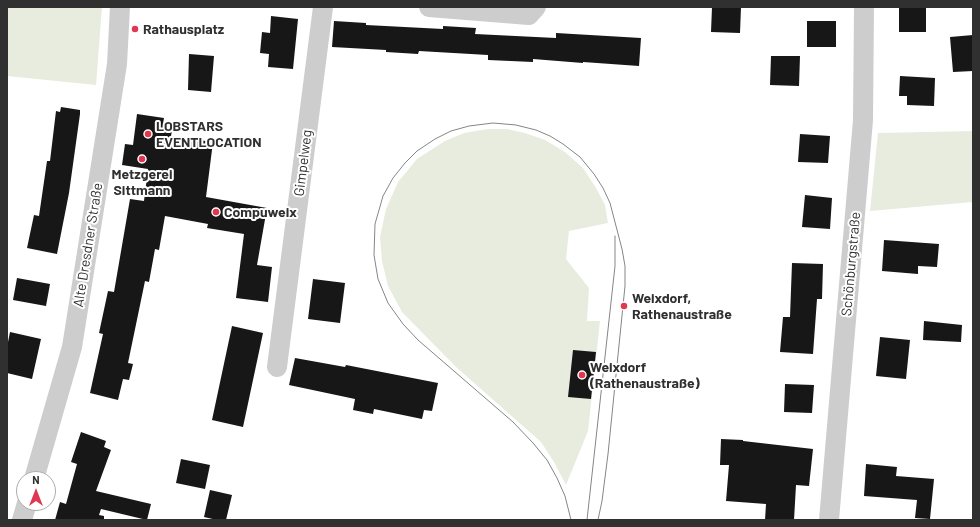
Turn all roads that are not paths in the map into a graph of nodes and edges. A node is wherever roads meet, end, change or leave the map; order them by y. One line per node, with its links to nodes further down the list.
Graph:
1 (120, 7): 7 (street, Alte Dresdner Straße)
2 (323, 7): 6 (street, Gimpelweg)
3 (429, 7): 4 (street)
4 (536, 7)
5 (864, 7): 8 (street, Schönburgstraße)
6 (277, 367)
7 (36, 471)
8 (829, 520)

